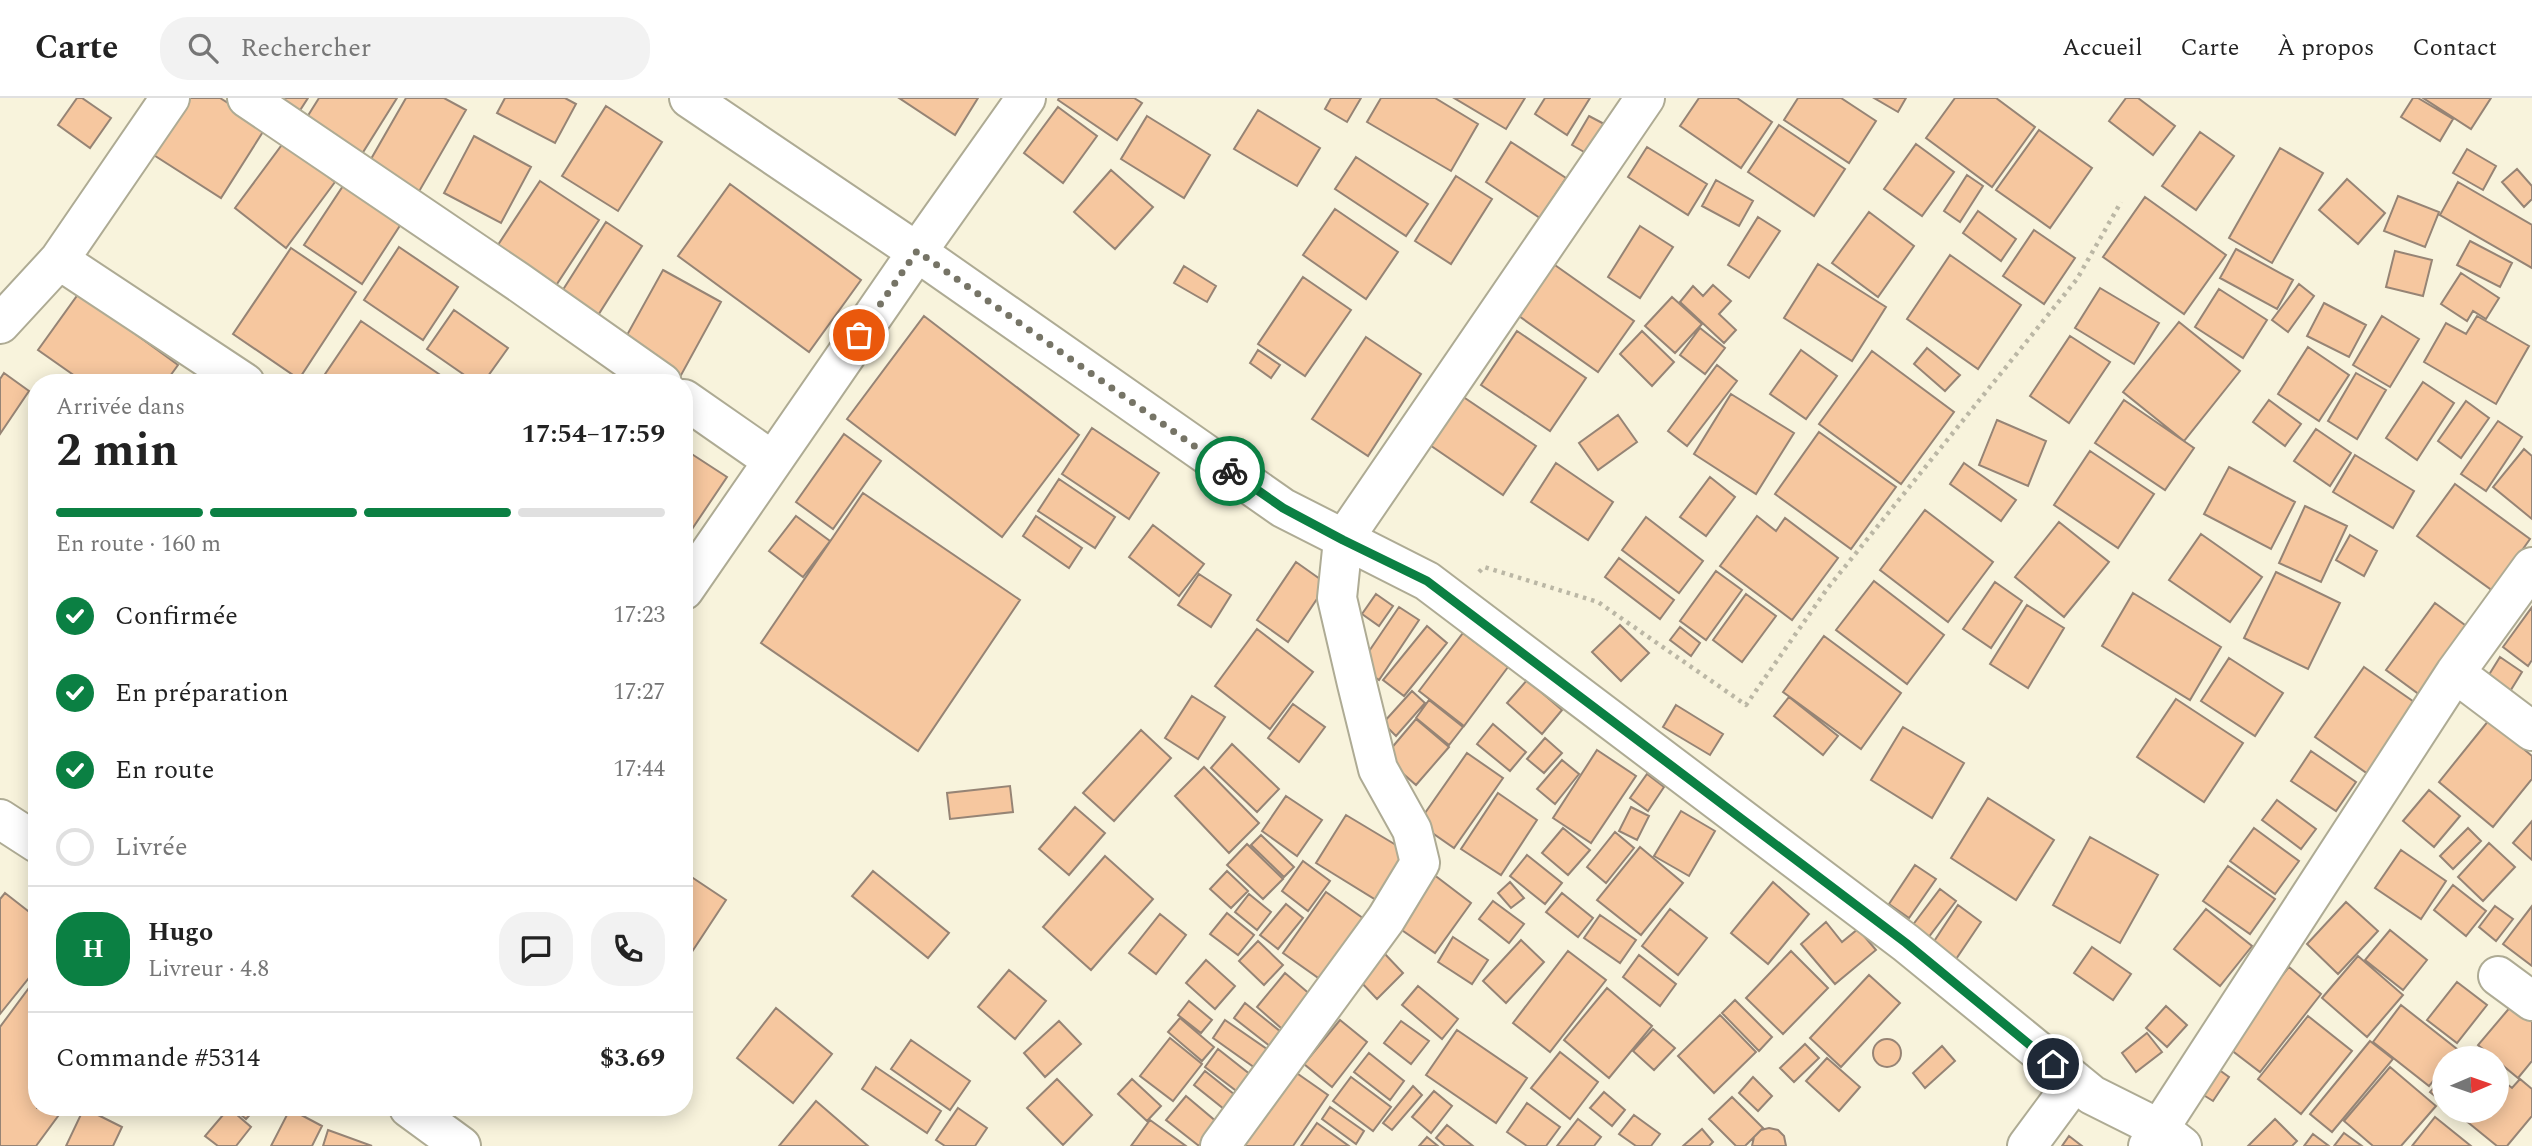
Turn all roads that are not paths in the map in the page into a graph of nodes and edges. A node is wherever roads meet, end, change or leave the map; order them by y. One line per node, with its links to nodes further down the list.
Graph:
1 (170, 98): 7 (street)
2 (247, 98): 10 (street)
3 (689, 98): 6 (street)
4 (1026, 98): 6 (street)
5 (1646, 98): 13 (street)
6 (917, 251): 12 (street); 13 (street)
7 (59, 260): 8 (street); 9 (street)
8 (0, 324)
9 (231, 374)
10 (649, 374)
11 (693, 405): 12 (street)
12 (773, 461): 15 (street)
13 (1343, 540): 22 (street); 26 (street)
14 (2532, 567): 16 (street)
15 (693, 577)
16 (2455, 673): 17 (street); 24 (street)
17 (2532, 731)
18 (0, 819): 19 (street)
19 (28, 838)
20 (2498, 976): 21 (street)
21 (2532, 1001)
22 (2075, 1081): 24 (street); 27 (street)
23 (420, 1116): 25 (street)
24 (2163, 1140)
25 (460, 1146)
26 (1220, 1146)
27 (2027, 1146)

